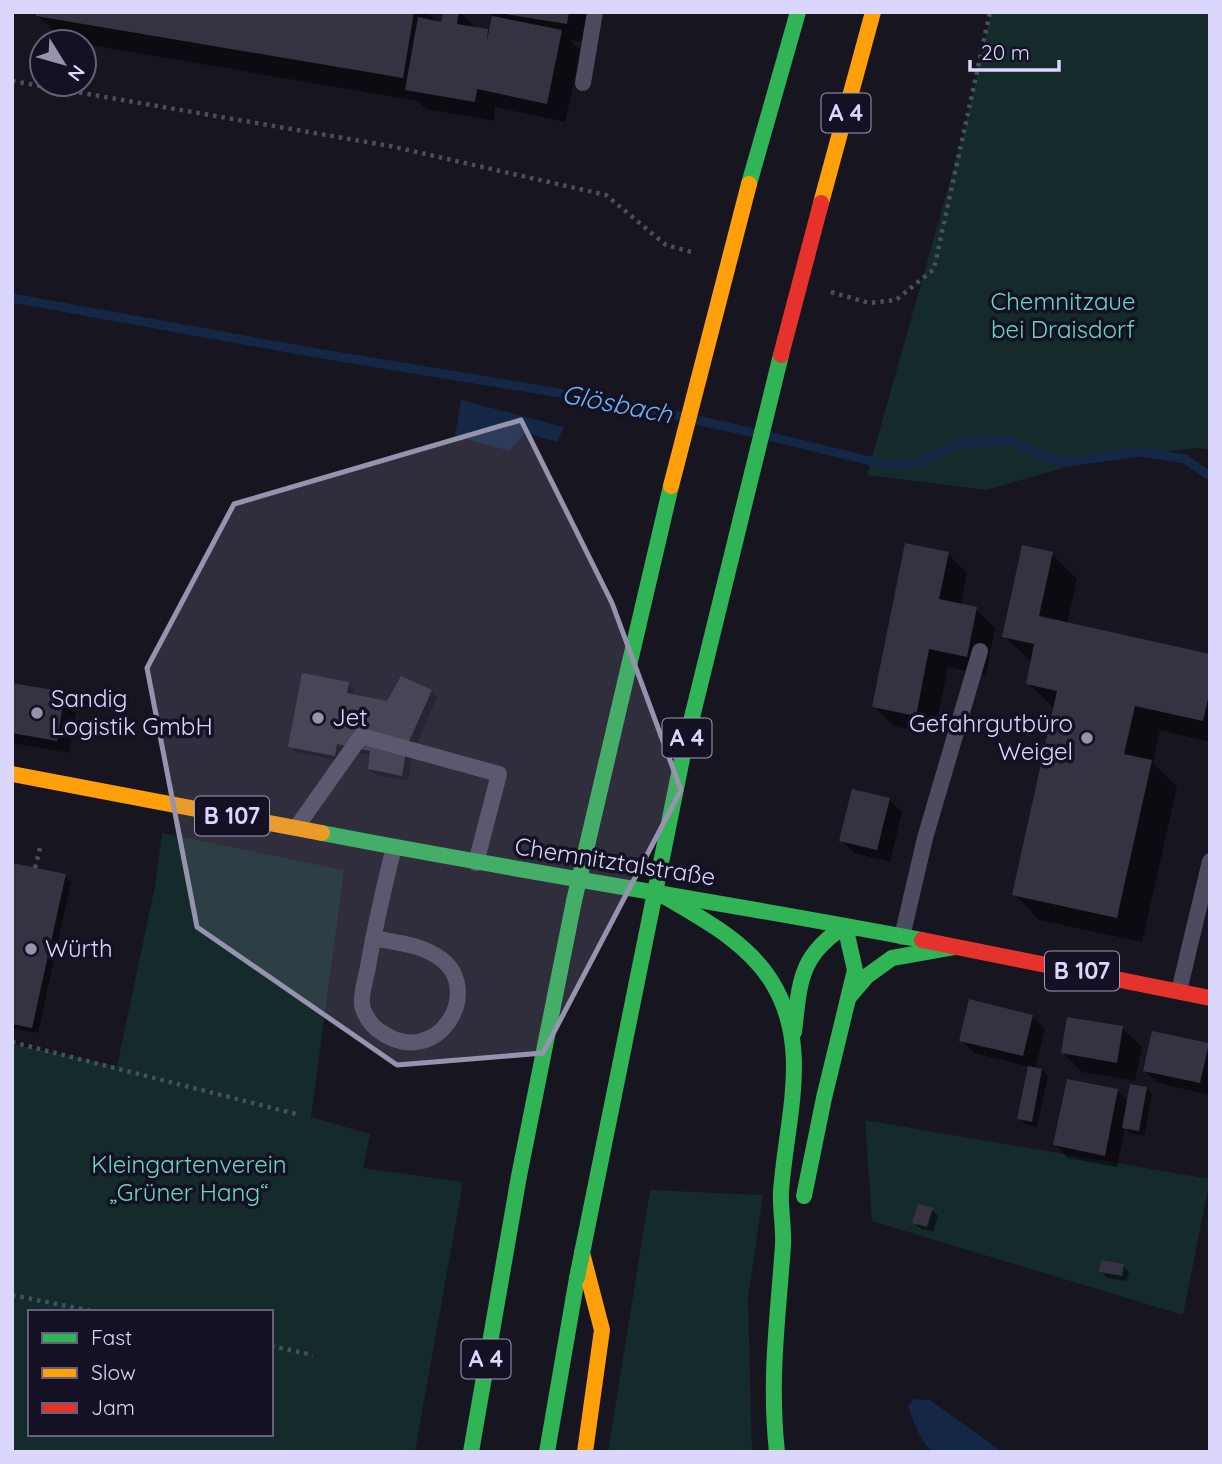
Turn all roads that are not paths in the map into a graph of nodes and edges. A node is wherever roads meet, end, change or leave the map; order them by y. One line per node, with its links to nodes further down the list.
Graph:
1 (595, 12): 4 (lane)
2 (798, 12): 22 (main road, A 4, bridge)
3 (873, 12): 21 (main road, A 4, bridge)
4 (583, 83)
5 (980, 651): 13 (lane)
6 (12, 774): 7 (main road, Chemnitztalstraße / B 107)
7 (295, 829): 8 (main road, Chemnitztalstraße / B 107); 10 (lane)
8 (394, 847): 10 (main road, Chemnitztalstraße / B 107); 14 (lane)
9 (1210, 860): 16 (lane)
10 (476, 863): 11 (main road, Chemnitztalstraße / B 107)
11 (657, 892): 12 (main road, Chemnitztalstraße / B 107); 19 (main road)
12 (845, 926): 13 (main road, Chemnitztalstraße / B 107); 17 (main road); 19 (main road)
13 (902, 937): 15 (main road, Chemnitztalstraße / B 107)
14 (373, 938): 14 (lane)
15 (954, 947): 16 (main road, Chemnitztalstraße / B 107); 17 (main road)
16 (1179, 991): 18 (main road, Chemnitztalstraße / B 107)
17 (849, 996): 20 (main road)
18 (1210, 998)
19 (794, 1032): 20 (main road)
20 (783, 1242): 25 (main road)
21 (583, 1279): 23 (main road, A 4); 24 (main road)
22 (471, 1452)
23 (547, 1452)
24 (585, 1452)
25 (777, 1452)

